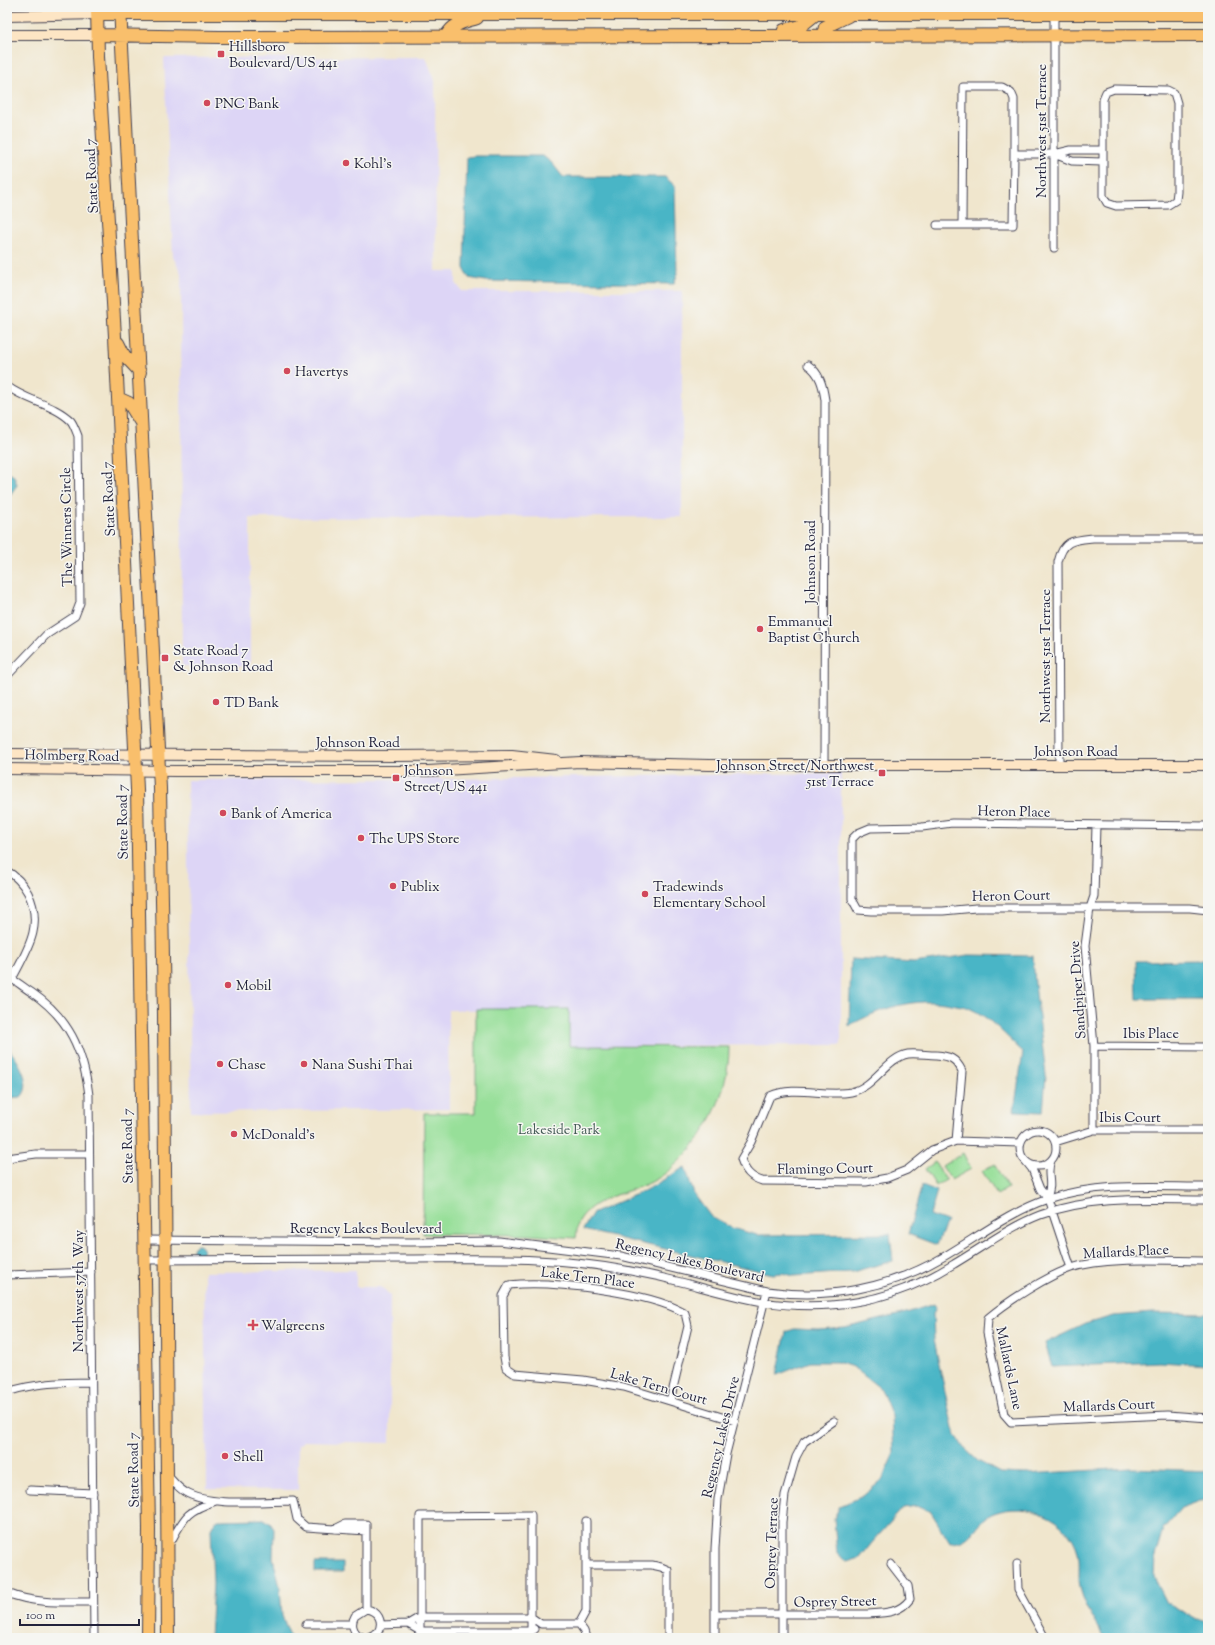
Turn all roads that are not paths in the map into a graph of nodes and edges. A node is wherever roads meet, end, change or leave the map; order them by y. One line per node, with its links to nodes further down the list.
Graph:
1 (97, 10): 2 (main road); 9 (street); 11 (main road, State Road 7)
2 (121, 11): 4 (main road); 16 (main road)
3 (854, 13): 6 (main road); 7 (main road); 13 (main road)
4 (456, 14): 5 (main road); 17 (main road)
5 (490, 14): 6 (main road); 18 (main road)
6 (816, 14): 12 (main road)
7 (1054, 14): 8 (main road); 14 (street, Northwest 51st Terrace)
8 (1208, 14)
9 (7, 16)
10 (7, 35): 11 (street)
11 (98, 35): 16 (main road); 26 (main road, State Road 7)
12 (741, 35): 13 (main road); 18 (main road)
13 (823, 35): 14 (main road)
14 (1054, 35): 15 (main road); 21 (street, Northwest 51st Terrace)
15 (1208, 35)
16 (122, 36): 17 (main road); 28 (main road)
17 (421, 36): 18 (main road)
18 (447, 36)
19 (1102, 150): 21 (street); 22 (street); 22 (street)
20 (1014, 154): 21 (street); 24 (street); 24 (street)
21 (1054, 154): 22 (street); 25 (street, Northwest 51st Terrace)
22 (1102, 162)
23 (937, 225): 24 (street)
24 (962, 225)
25 (1054, 248)
26 (115, 336): 28 (main road); 30 (main road, State Road 7)
27 (808, 365): 39 (street, Johnson Road)
28 (140, 372): 31 (main road)
29 (7, 386): 33 (street, The Winners Circle)
30 (118, 398): 31 (main road); 35 (main road, State Road 7)
31 (143, 426): 36 (main road)
32 (1208, 538): 41 (street, Northwest 51st Terrace)
33 (7, 676)
34 (7, 754): 35 (street, Holmberg Road)
35 (135, 755): 36 (street, Johnson Road); 43 (main road, State Road 7)
36 (158, 755): 37 (street, Johnson Road); 45 (main road)
37 (512, 755): 38 (street, Johnson Road); 44 (street)
38 (580, 762): 39 (street, Johnson Road); 44 (street, Johnson Road)
39 (824, 765): 41 (street, Johnson Road)
40 (1208, 765): 41 (street, Johnson Road)
41 (1059, 766)
42 (7, 769): 43 (street, Holmberg Road)
43 (136, 770): 45 (street, Johnson Road); 68 (main road, State Road 7)
44 (450, 770): 45 (street, Johnson Road)
45 (159, 771): 69 (main road)
46 (1096, 825): 47 (street, Heron Place); 48 (street, Heron Place); 50 (street, Sandpiper Drive)
47 (1208, 826)
48 (851, 867): 50 (street, Heron Court)
49 (7, 872): 52 (street)
50 (1090, 908): 51 (street, Heron Court); 53 (street, Sandpiper Drive)
51 (1208, 910)
52 (10, 978): 60 (street, Northwest 57th Way)
53 (1094, 1046): 54 (street, Ibis Place); 55 (street, Sandpiper Drive)
54 (1208, 1047)
55 (1094, 1130): 56 (street, Ibis Court); 58 (street, Ibis Court)
56 (1208, 1130)
57 (956, 1141): 57 (street, Flamingo Court); 59 (street, Flamingo Court)
58 (1055, 1142): 59 (street); 63 (street)
59 (1020, 1143): 62 (street)
60 (89, 1154): 61 (street); 74 (street, Northwest 57th Way)
61 (7, 1158)
62 (1024, 1160): 63 (street); 65 (street)
63 (1051, 1161): 65 (street)
64 (1208, 1187): 65 (street, Regency Lakes Boulevard)
65 (1047, 1198): 67 (street); 76 (street, Regency Lakes Boulevard)
66 (1208, 1200): 67 (street, Regency Lakes Boulevard)
67 (1052, 1211): 73 (street); 77 (street, Regency Lakes Boulevard)
68 (144, 1240): 69 (street, Regency Lakes Boulevard); 70 (main road, State Road 7)
69 (166, 1240): 71 (main road); 76 (street, Regency Lakes Boulevard)
70 (144, 1260): 71 (street, Regency Lakes Boulevard); 114 (main road, State Road 7)
71 (166, 1260): 77 (street, Regency Lakes Boulevard); 87 (main road)
72 (1208, 1261): 73 (street, Mallards Place)
73 (1071, 1268): 78 (street, Mallards Place)
74 (91, 1272): 75 (street); 80 (street, Northwest 57th Way)
75 (7, 1276)
76 (767, 1291): 77 (street, Regency Lakes Drive)
77 (764, 1304): 84 (street, Regency Lakes Drive)
78 (988, 1318): 86 (street, Mallards Lane)
79 (506, 1368): 82 (street, Lake Tern Court); 82 (street, Lake Tern Place)
80 (91, 1382): 81 (street); 89 (street, Northwest 57th Way)
81 (7, 1392)
82 (670, 1401): 84 (street, Lake Tern Court)
83 (1208, 1418): 86 (street, Mallards Court)
84 (735, 1421): 101 (street, Regency Lakes Drive)
85 (834, 1421): 102 (street, Osprey Terrace)
86 (1011, 1422)
87 (167, 1474): 90 (street); 94 (main road)
88 (30, 1490): 89 (street)
89 (93, 1493): 99 (street, Northwest 57th Way)
90 (216, 1501): 92 (street); 94 (street)
91 (586, 1521): 97 (street)
92 (335, 1529): 93 (street); 93 (street)
93 (366, 1532): 100 (street)
94 (168, 1546): 115 (main road)
95 (891, 1564): 102 (street, Osprey Street)
96 (1017, 1564): 121 (street)
97 (586, 1565): 109 (street); 118 (street)
98 (7, 1593): 99 (street)
99 (93, 1602): 113 (street, Northwest 57th Way)
100 (366, 1609): 106 (street); 110 (street)
101 (715, 1614): 102 (street, Osprey Street); 119 (street, Regency Lakes Drive)
102 (782, 1614): 120 (street, Osprey Terrace)
103 (420, 1617): 104 (street); 104 (street); 107 (street); 111 (street)
104 (531, 1617): 108 (street); 112 (street)
105 (306, 1624): 106 (street)
106 (352, 1624): 116 (street)
107 (408, 1624): 110 (street); 111 (street)
108 (541, 1624): 109 (street); 112 (street)
109 (579, 1624): 117 (street)
110 (381, 1625): 116 (street)
111 (420, 1634): 112 (street)
112 (531, 1634)
113 (94, 1638)
114 (148, 1638)
115 (168, 1638)
116 (367, 1638)
117 (586, 1638)
118 (668, 1638)
119 (715, 1638)
120 (782, 1638)
121 (1045, 1638)

